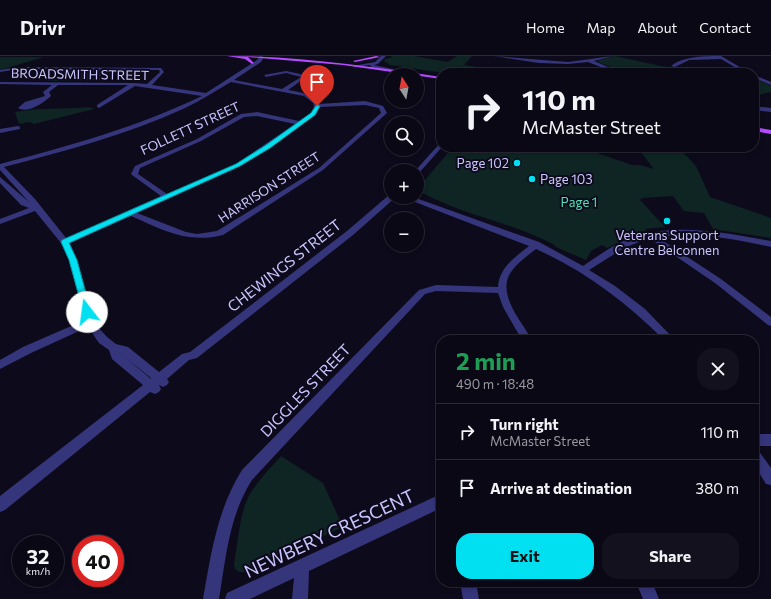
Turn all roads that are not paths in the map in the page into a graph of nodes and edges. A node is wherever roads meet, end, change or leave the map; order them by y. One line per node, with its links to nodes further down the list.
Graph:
1 (229, 56): 14 (main road)
2 (248, 56): 8 (main road)
3 (290, 56): 10 (main road)
4 (496, 56): 9 (street)
5 (611, 56): 12 (street)
6 (381, 57): 11 (main road); 13 (street); 18 (main road)
7 (719, 57): 16 (street); 20 (street)
8 (262, 58): 10 (main road); 14 (street)
9 (521, 58): 12 (street)
10 (308, 59): 11 (main road); 15 (main road)
11 (321, 59): 13 (main road)
12 (588, 60): 19 (street)
13 (371, 64): 15 (street); 17 (main road); 21 (street)
14 (251, 65): 31 (street)
15 (355, 66): 22 (main road)
16 (672, 66)
17 (398, 68)
18 (403, 68)
19 (608, 68)
20 (739, 68)
21 (384, 69)
22 (384, 70)
23 (0, 71): 37 (street)
24 (424, 72): 25 (main road)
25 (436, 74)
26 (424, 75): 28 (main road)
27 (266, 76): 30 (street)
28 (436, 78)
29 (759, 78): 36 (street)
30 (303, 79): 34 (street); 38 (street)
31 (231, 81): 38 (street); 39 (street)
32 (0, 83): 33 (street, BROADSMITH STREET)
33 (57, 83): 35 (street, BROADSMITH STREET); 40 (street)
34 (337, 83)
35 (134, 84): 37 (street, BROADSMITH STREET); 41 (street)
36 (771, 84)
37 (150, 85): 39 (street, BROADSMITH STREET)
38 (283, 91): 42 (street)
39 (207, 95): 54 (street)
40 (46, 98)
41 (99, 106)
42 (317, 106): 45 (street); 60 (street, HARRISON STREET)
43 (759, 109): 44 (street)
44 (771, 110)
45 (300, 123): 56 (street); 56 (street, FOLLETT STREET)
46 (18, 128): 48 (street)
47 (759, 130): 49 (main road)
48 (0, 131)
49 (771, 132)
50 (759, 135): 51 (main road)
51 (771, 136)
52 (436, 150): 53 (street)
53 (424, 164)
54 (0, 165): 59 (street)
55 (0, 179): 59 (street)
56 (167, 197): 60 (street)
57 (384, 204): 73 (street, CHEWINGS STREET)
58 (424, 204): 64 (street)
59 (36, 208): 61 (street); 63 (street)
60 (131, 213): 63 (street)
61 (0, 222)
62 (651, 236): 65 (street); 66 (street); 69 (street)
63 (65, 242): 68 (street)
64 (536, 244): 66 (street); 67 (street)
65 (771, 244)
66 (584, 269): 71 (street)
67 (502, 290): 70 (street); 83 (street, DIGGLES STREET)
68 (91, 322): 72 (street); 73 (street)
69 (771, 322)
70 (524, 335)
71 (665, 335)
72 (0, 365)
73 (157, 384): 79 (street, CHEWINGS STREET)
74 (759, 440): 75 (street)
75 (771, 440)
76 (759, 461): 77 (street)
77 (771, 479)
78 (436, 503): 80 (street, NEWBERY CRESCENT)
79 (0, 505)
80 (302, 566): 84 (street, NEWBERY CRESCENT); 85 (street)
81 (469, 587): 86 (street)
82 (646, 587): 87 (street)
83 (211, 599)
84 (232, 599)
85 (300, 599)
86 (471, 599)
87 (651, 599)

